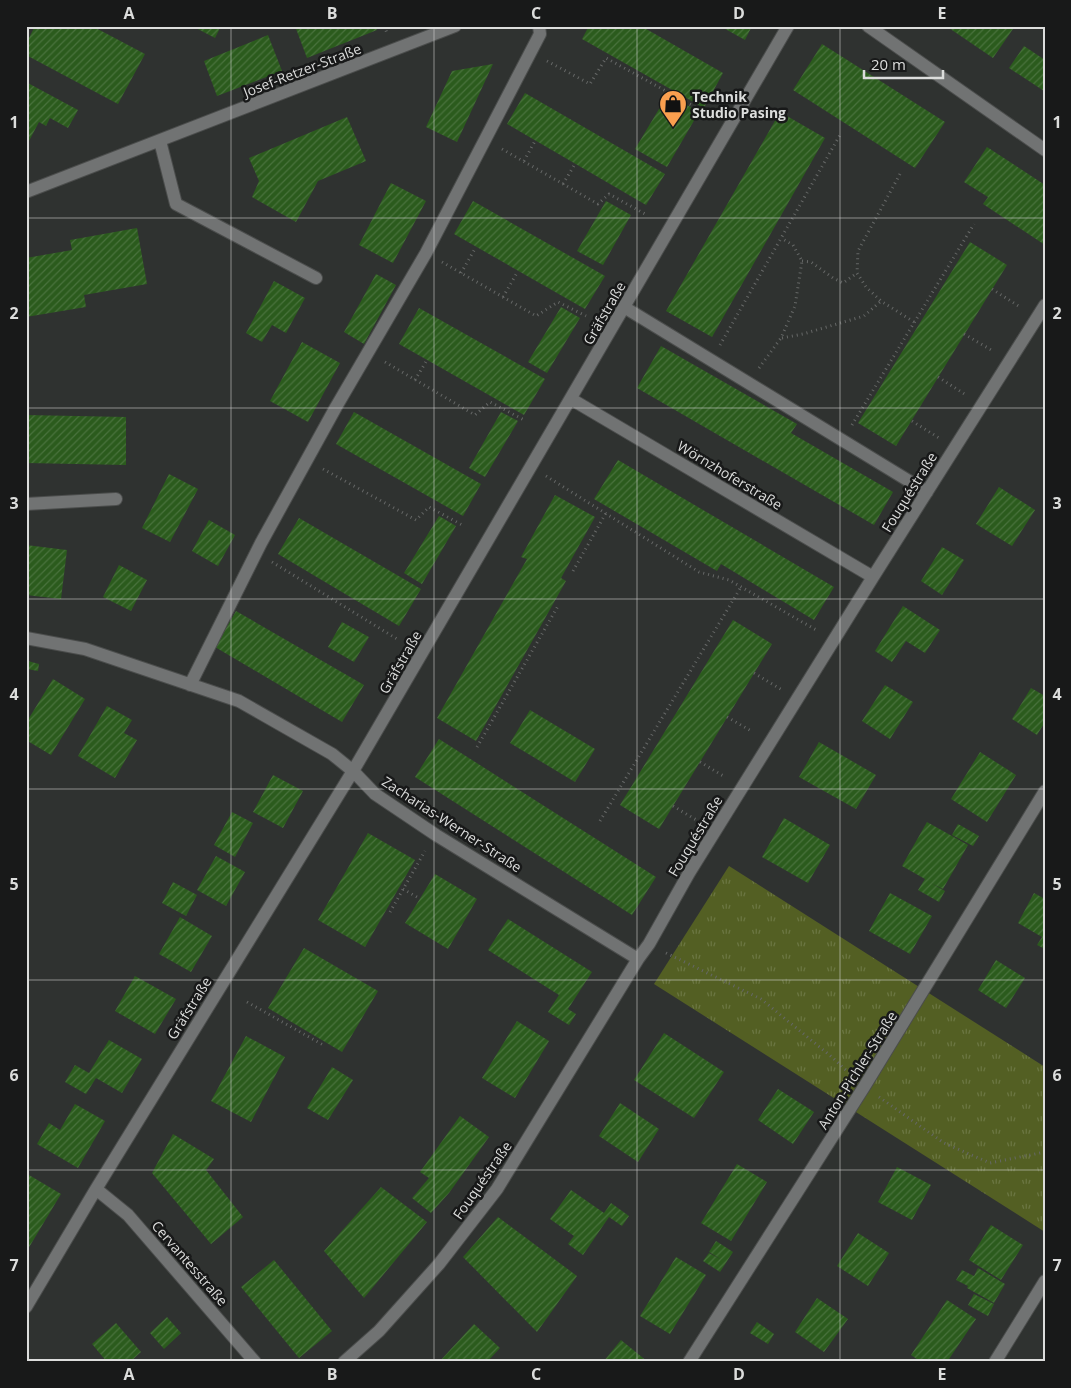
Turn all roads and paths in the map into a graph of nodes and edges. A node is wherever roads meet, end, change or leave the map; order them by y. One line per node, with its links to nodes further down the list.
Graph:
1 (455, 26): 9 (street, Josef-Retzer-Straße)
2 (540, 26): 5 (street)
3 (788, 26): 31 (street, Gräfstraße)
4 (868, 26): 11 (street)
5 (530, 52): 6 (path); 8 (street)
6 (704, 112)
7 (840, 135): 19 (path)
8 (485, 139): 12 (path); 21 (street)
9 (160, 141): 16 (street, Josef-Retzer-Straße); 26 (street)
10 (535, 141): 12 (path)
11 (1045, 150)
12 (524, 161): 15 (path)
13 (575, 164): 15 (path)
14 (900, 174): 25 (path)
15 (563, 184): 17 (path)
16 (26, 192)
17 (645, 214)
18 (974, 224): 34 (path)
19 (781, 238): 22 (path); 40 (path)
20 (476, 247): 24 (path)
21 (426, 253): 24 (path); 37 (street)
22 (802, 261): 25 (path); 36 (path)
23 (518, 271): 28 (path)
24 (460, 273): 28 (path)
25 (857, 273): 29 (path)
26 (316, 278)
27 (992, 289): 32 (path)
28 (503, 297): 33 (path)
29 (881, 301): 34 (path); 36 (path)
30 (1045, 305): 52 (street, Fouquéstraße)
31 (624, 307): 40 (street); 45 (street, Gräfstraße)
32 (1025, 310)
33 (586, 316)
34 (914, 322): 48 (path)
35 (964, 334): 38 (path)
36 (781, 338): 43 (path)
37 (368, 352): 42 (path); 50 (street)
38 (998, 354)
39 (427, 360): 42 (path)
40 (711, 360): 43 (street)
41 (938, 377): 44 (path)
42 (415, 380): 47 (path)
43 (749, 383): 48 (street)
44 (970, 398)
45 (571, 399): 51 (street, Gräfstraße); 59 (street, Wörnzhoferstraße)
46 (912, 421): 49 (path)
47 (526, 422)
48 (842, 440): 52 (street)
49 (944, 441)
50 (307, 460): 56 (path); 57 (street)
51 (531, 467): 55 (path); 72 (street, Gräfstraße)
52 (927, 492): 59 (street, Fouquéstraße)
53 (116, 499): 54 (street)
54 (26, 504)
55 (606, 514): 58 (path); 60 (path)
56 (464, 526)
57 (257, 553): 64 (path); 66 (street)
58 (573, 572)
59 (873, 577): 83 (street, Fouquéstraße)
60 (741, 587): 62 (path); 76 (path)
61 (558, 606): 70 (path)
62 (825, 635)
63 (26, 638): 66 (street, Zacharias-Werner-Straße)
64 (397, 639)
65 (754, 673): 67 (path)
66 (190, 684): 72 (street, Zacharias-Werner-Straße)
67 (789, 694)
68 (727, 717): 69 (path)
69 (755, 734)
70 (476, 748)
71 (700, 762): 73 (path)
72 (353, 770): 83 (street, Zacharias-Werner-Straße); 89 (street, Gräfstraße)
73 (727, 779)
74 (1045, 791): 94 (street, Anton-Pichler-Straße)
75 (672, 806): 77 (path)
76 (600, 821)
77 (700, 823)
78 (429, 844): 79 (path)
79 (403, 889): 80 (path); 81 (path)
80 (417, 897)
81 (390, 912)
82 (661, 950): 86 (path)
83 (638, 959): 93 (street, Fouquéstraße)
84 (248, 1002): 85 (path)
85 (324, 1046)
86 (854, 1078)
87 (874, 1094): 88 (path)
88 (1045, 1152)
89 (96, 1190): 91 (street, Gräfstraße); 92 (street, Cervantesstraße)
90 (1045, 1281): 95 (street)
91 (28, 1301)
92 (255, 1362)
93 (344, 1362)
94 (689, 1362)
95 (995, 1362)

